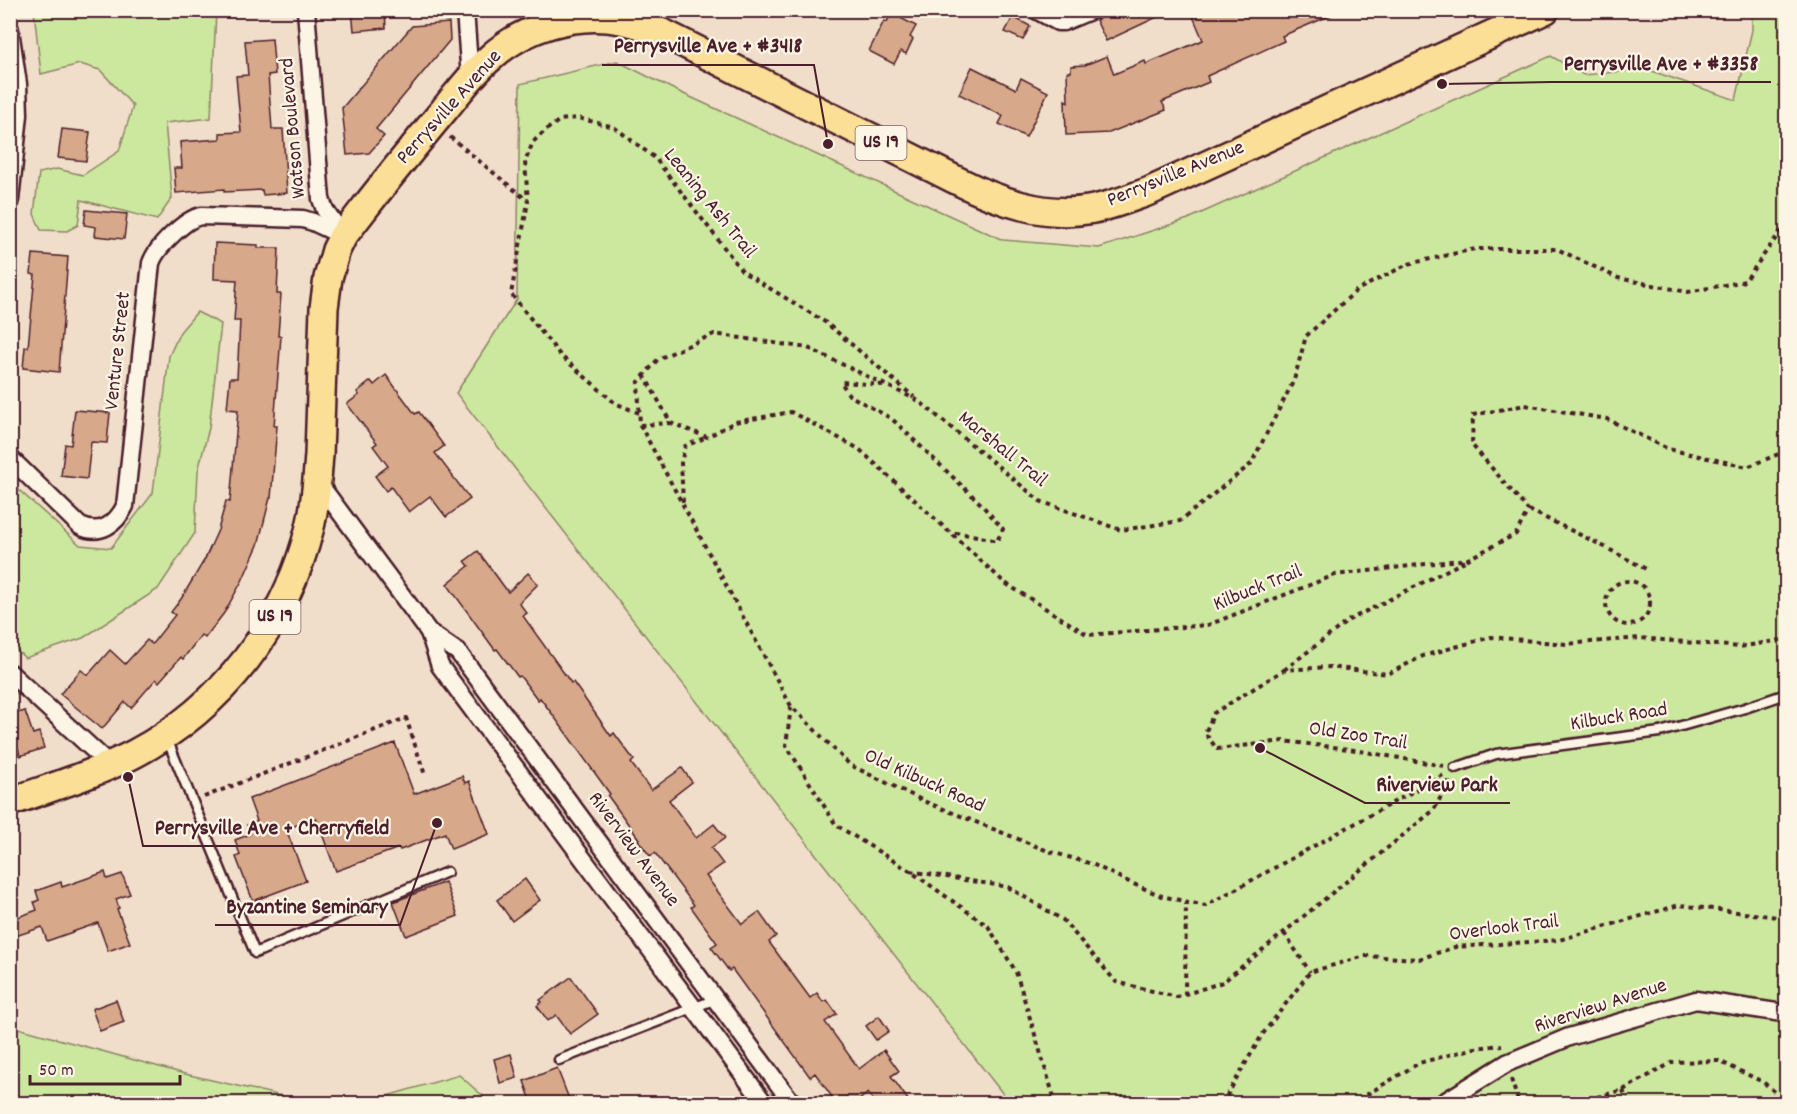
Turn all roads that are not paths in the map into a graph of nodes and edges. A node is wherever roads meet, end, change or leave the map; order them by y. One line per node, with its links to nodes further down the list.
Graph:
1 (306, 10): 9 (street, Watson Boulevard)
2 (465, 10): 7 (street)
3 (1036, 10): 4 (street)
4 (1092, 10)
5 (1545, 10): 7 (main road, Perrysville Avenue / US 19)
6 (10, 30): 8 (street)
7 (470, 79): 9 (main road, Perrysville Avenue / US 19)
8 (10, 200)
9 (343, 236): 10 (street, Venture Street); 11 (main road, Perrysville Avenue / US 19)
10 (10, 458)
11 (317, 481): 12 (street, Riverview Avenue); 15 (main road, Perrysville Avenue / US 19)
12 (429, 632): 20 (street, Riverview Avenue); 21 (street, Riverview Avenue)
13 (10, 673): 16 (street)
14 (1786, 694): 17 (lane, Kilbuck Road)
15 (165, 735): 16 (main road, Perrysville Avenue / US 19); 19 (lane)
16 (110, 765): 18 (main road, Perrysville Avenue / US 19)
17 (1455, 768)
18 (10, 802)
19 (447, 872)
20 (716, 999): 21 (lane); 25 (street, Riverview Avenue)
21 (694, 1008): 23 (lane); 24 (street, Riverview Avenue)
22 (1786, 1016): 26 (street, Riverview Avenue)
23 (559, 1060)
24 (765, 1104)
25 (793, 1104)
26 (1441, 1104)

